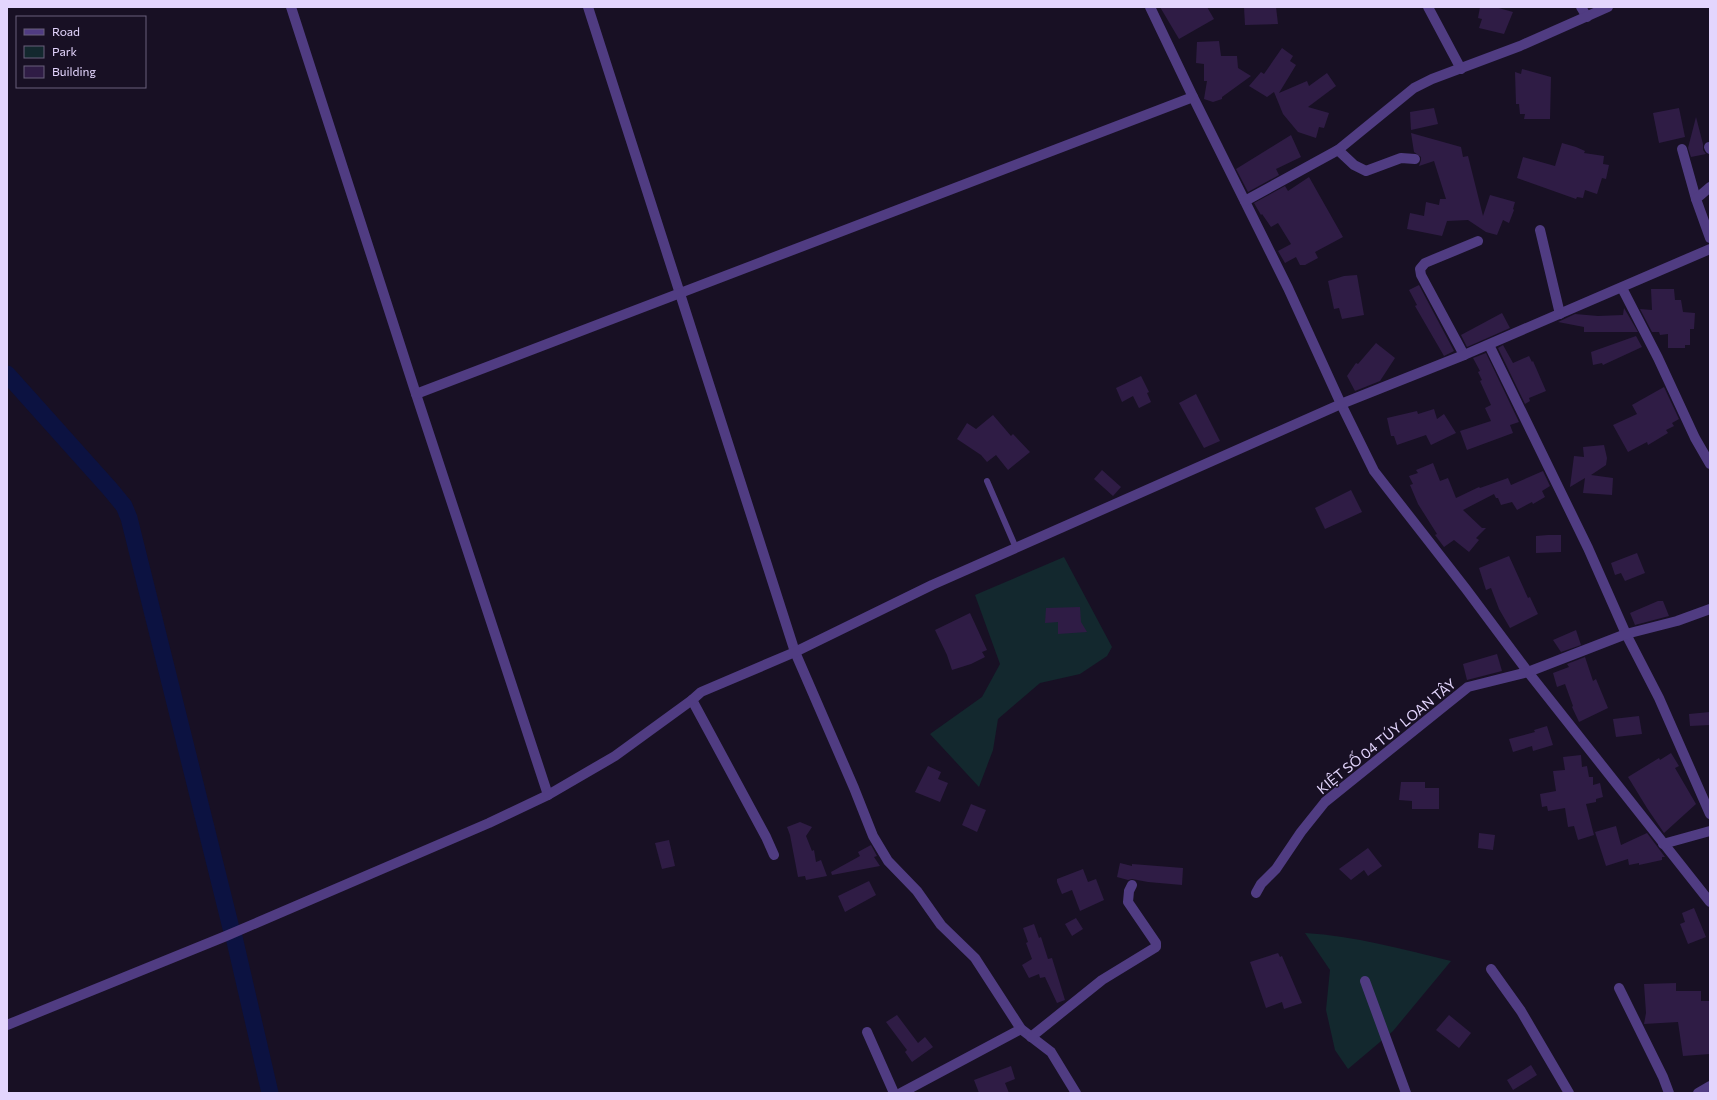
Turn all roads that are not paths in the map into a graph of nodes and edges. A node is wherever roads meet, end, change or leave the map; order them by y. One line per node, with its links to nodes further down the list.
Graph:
1 (291, 7): 25 (street)
2 (588, 7): 21 (street)
3 (1150, 7): 9 (street)
4 (1428, 7): 8 (street)
5 (1581, 7): 7 (street)
6 (1608, 7): 7 (street)
7 (1587, 17): 8 (street)
8 (1461, 69): 11 (street)
9 (1193, 97): 15 (street); 21 (street)
10 (1682, 149): 14 (street)
11 (1338, 150): 12 (street); 15 (street)
12 (1415, 158)
13 (1710, 188): 14 (street)
14 (1696, 200): 17 (street)
15 (1245, 201): 26 (street)
16 (1540, 230): 22 (street)
17 (1710, 238)
18 (1478, 241): 24 (street)
19 (1710, 249): 20 (street)
20 (1622, 288): 22 (street); 27 (street)
21 (680, 294): 25 (street); 32 (street)
22 (1560, 314): 23 (street)
23 (1489, 345): 24 (street); 31 (street)
24 (1464, 355): 26 (street)
25 (416, 394): 35 (street)
26 (1341, 404): 29 (street); 33 (street)
27 (1710, 464)
28 (987, 481): 29 (lane)
29 (1016, 548): 32 (street)
30 (1710, 609): 31 (street, KIỆT SỐ 04 TÚY LOAN TÂY)
31 (1626, 634): 33 (street, KIỆT SỐ 04 TÚY LOAN TÂY); 36 (street)
32 (795, 652): 34 (street); 47 (street)
33 (1528, 672): 38 (street); 41 (street, KIỆT SỐ 04 TÚY LOAN TÂY)
34 (692, 700): 35 (street); 39 (street)
35 (548, 795): 46 (street)
36 (1710, 814)
37 (1710, 831): 38 (street)
38 (1663, 844): 42 (street)
39 (774, 855)
40 (1132, 885): 49 (street)
41 (1256, 893)
42 (1710, 902)
43 (1491, 969): 55 (street)
44 (1365, 981): 54 (street)
45 (1619, 988): 56 (street)
46 (7, 1024)
47 (1021, 1029): 49 (street); 52 (street)
48 (866, 1032): 51 (street)
49 (1032, 1036): 53 (street)
50 (1710, 1086): 57 (street)
51 (894, 1093)
52 (901, 1093)
53 (1076, 1093)
54 (1406, 1093)
55 (1569, 1093)
56 (1669, 1093)
57 (1698, 1093)

